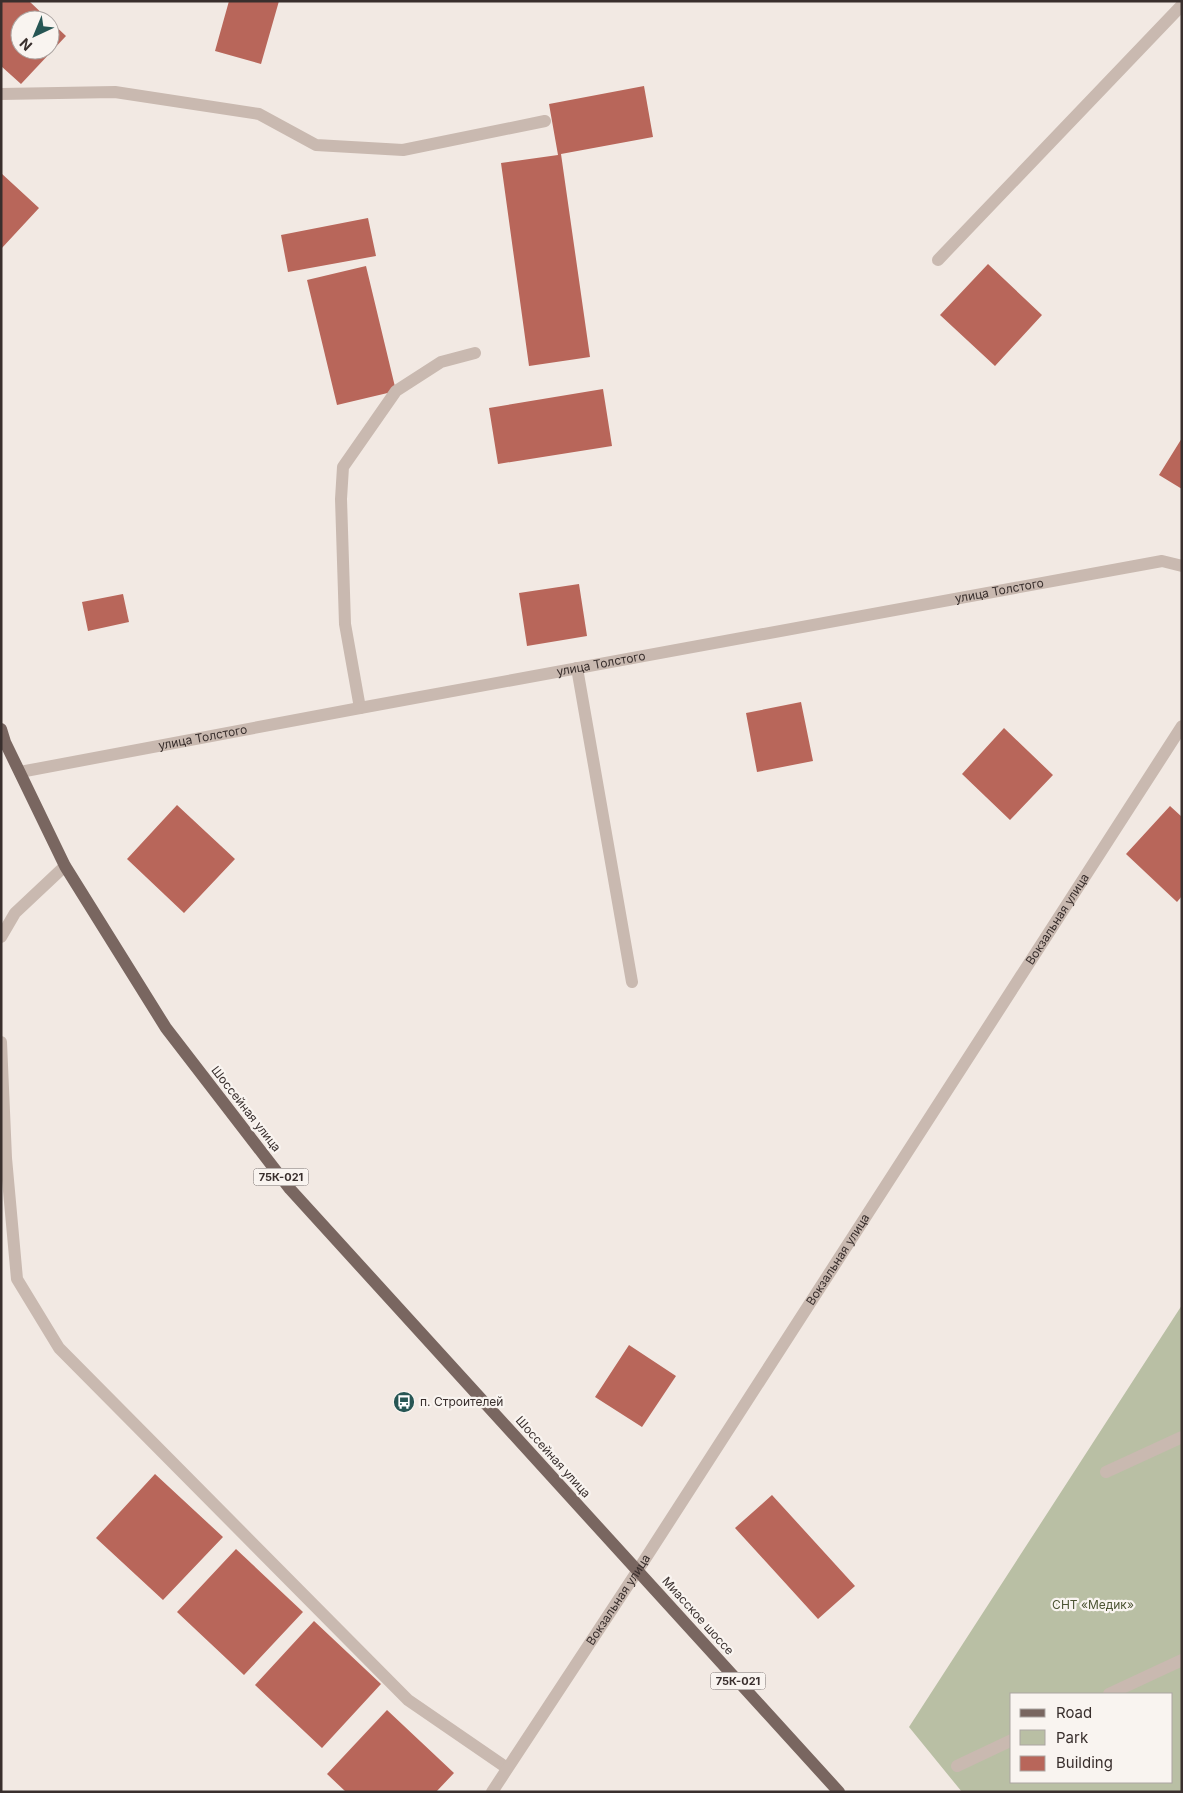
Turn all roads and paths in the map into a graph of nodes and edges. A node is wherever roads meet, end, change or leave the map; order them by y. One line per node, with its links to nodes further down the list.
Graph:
1 (1182, 4): 4 (street)
2 (1, 94): 3 (street)
3 (545, 120)
4 (938, 260)
5 (475, 353): 8 (street)
6 (1182, 566): 7 (street, улица Толстого)
7 (577, 668): 8 (street, улица Толстого); 14 (street)
8 (360, 708): 11 (street, улица Толстого)
9 (1182, 726): 19 (street, Вокзальная улица)
10 (1, 729): 11 (main road, Шоссейная улица / 75К-021)
11 (20, 772): 12 (main road, Шоссейная улица / 75К-021)
12 (65, 866): 13 (street); 19 (main road, Шоссейная улица / 75К-021)
13 (1, 937)
14 (632, 982)
15 (1, 1042): 16 (street)
16 (4, 1163): 24 (street)
17 (1182, 1437): 18 (street)
18 (1106, 1472)
19 (638, 1570): 24 (street, Вокзальная улица); 26 (main road, Миасское шоссе / 75К-021)
20 (1182, 1660): 21 (street)
21 (1111, 1693)
22 (1010, 1741): 23 (street)
23 (957, 1766)
24 (507, 1768): 25 (street, Вокзальная улица)
25 (492, 1792)
26 (839, 1792)

